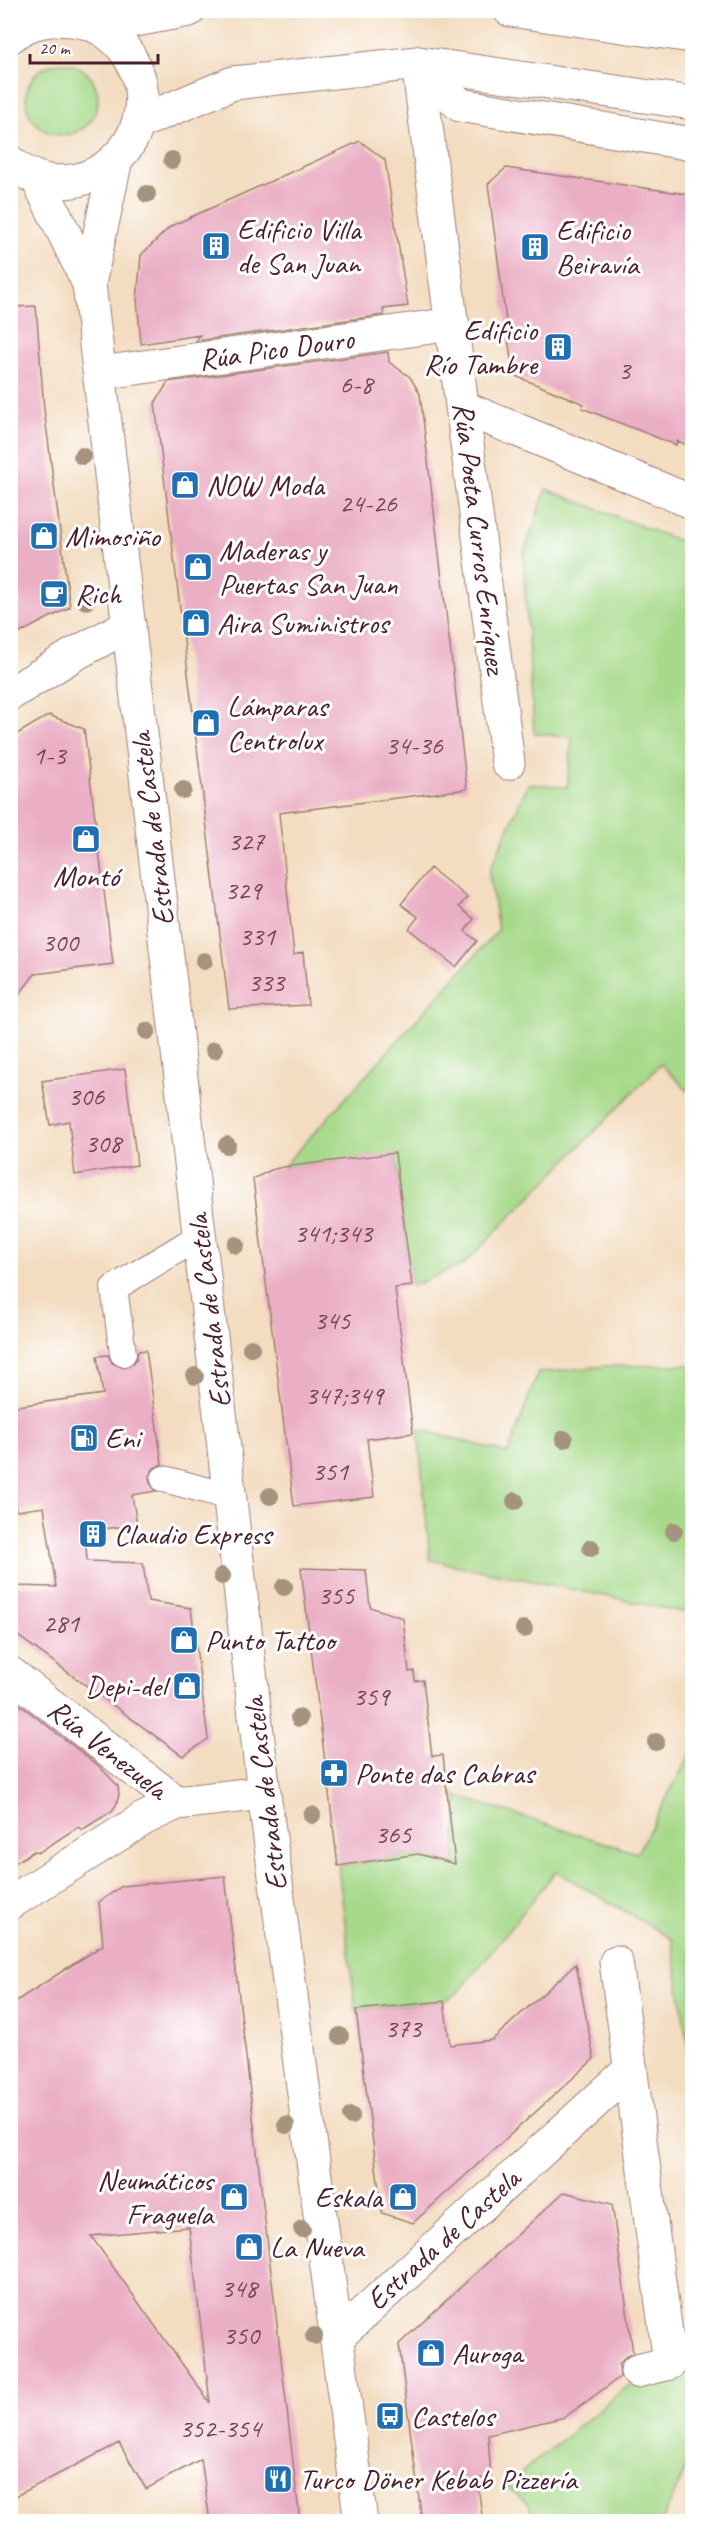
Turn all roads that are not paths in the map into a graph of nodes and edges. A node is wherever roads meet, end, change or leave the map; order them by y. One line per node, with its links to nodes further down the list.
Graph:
1 (189, 10): 3 (main road)
2 (510, 10): 4 (main road)
3 (98, 27): 5 (main road); 8 (main road)
4 (693, 36)
5 (10, 37)
6 (418, 63): 7 (main road); 8 (main road); 9 (main road); 13 (main road, Rúa Poeta Curros Enríquez)
7 (693, 103)
8 (140, 122): 10 (main road)
9 (693, 144)
10 (117, 159): 11 (main road); 12 (main road)
11 (19, 170): 12 (main road)
12 (89, 284): 14 (main road, Estrada de Castela)
13 (453, 324): 14 (main road, Rúa Pico Douro); 15 (main road, Rúa Poeta Curros Enríquez)
14 (100, 373): 17 (main road, Estrada de Castela)
15 (464, 408): 16 (main road); 19 (main road, Rúa Poeta Curros Enríquez)
16 (693, 502)
17 (129, 626): 18 (main road); 20 (main road, Estrada de Castela)
18 (10, 694)
19 (508, 763)
20 (200, 1236): 21 (lane); 23 (main road, Estrada de Castela)
21 (123, 1353)
22 (164, 1479): 23 (lane)
23 (231, 1497): 25 (main road, Estrada de Castela)
24 (10, 1673): 26 (main road, Rúa Venezuela)
25 (264, 1793): 26 (main road); 30 (main road, Estrada de Castela)
26 (177, 1803): 27 (main road)
27 (10, 1903)
28 (616, 1962): 29 (main road)
29 (631, 2069): 30 (main road, Estrada de Castela); 31 (main road)
30 (336, 2338): 32 (main road, Estrada de Castela)
31 (637, 2372)
32 (361, 2522)

